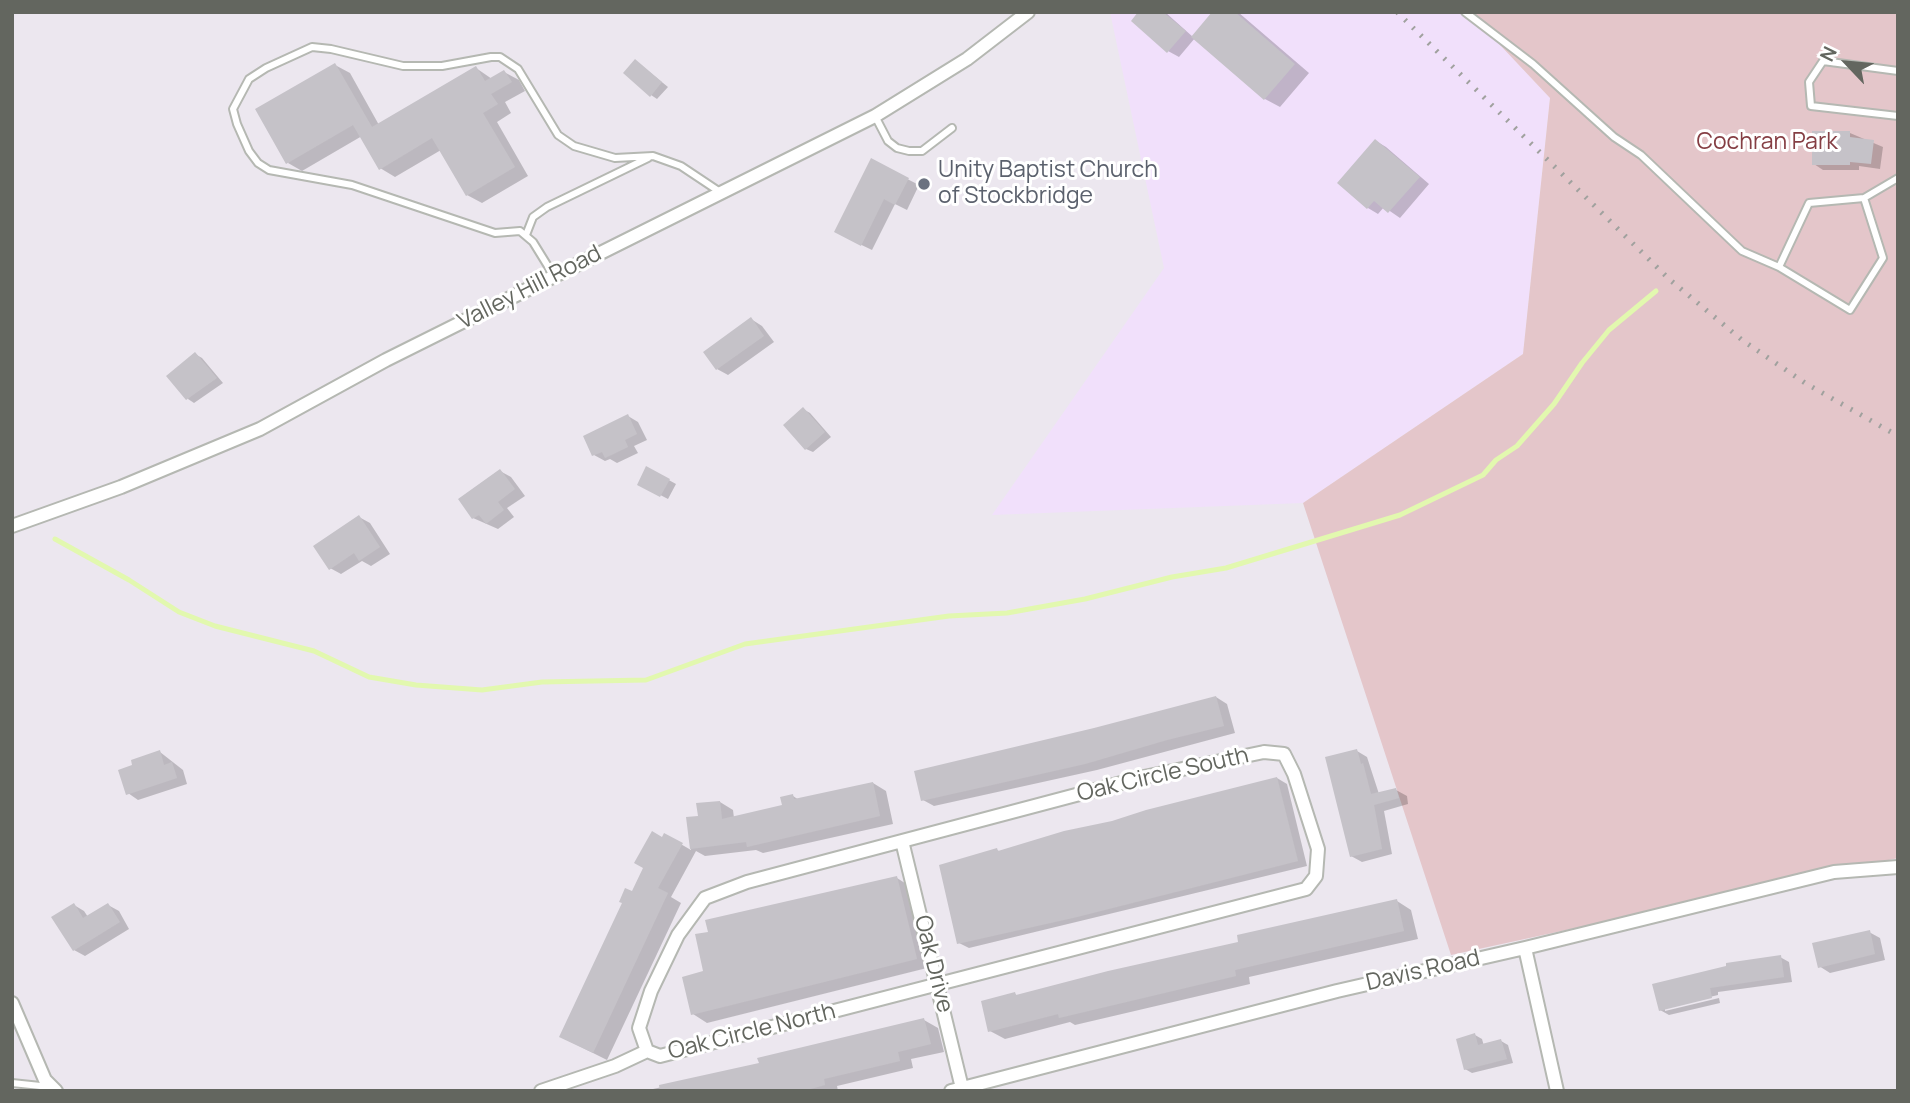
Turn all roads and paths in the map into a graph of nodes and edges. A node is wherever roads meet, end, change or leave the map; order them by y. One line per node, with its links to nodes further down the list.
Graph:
1 (1028, 12): 4 (street, Valley Hill Road)
2 (1465, 12): 12 (lane)
3 (1898, 71): 5 (lane)
4 (875, 116): 6 (lane); 9 (street, Valley Hill Road)
5 (1898, 116)
6 (952, 128)
7 (653, 156): 9 (lane); 11 (lane); 11 (lane)
8 (1898, 178): 10 (lane)
9 (721, 193): 13 (street, Valley Hill Road)
10 (1864, 198): 12 (lane); 12 (lane)
11 (526, 234): 13 (lane)
12 (1779, 267)
13 (554, 276): 14 (street, Valley Hill Road)
14 (12, 526)
15 (902, 841): 18 (street, Oak Drive); 18 (street, Oak Circle South); 20 (street, Oak Circle North)
16 (1898, 867): 17 (street, Davis Road)
17 (1525, 948): 23 (street, Davis Road); 25 (street)
18 (937, 983): 20 (street, Oak Circle North); 23 (street, Oak Drive)
19 (12, 1003): 22 (street)
20 (647, 1051): 24 (street)
21 (12, 1083): 22 (lane)
22 (54, 1089)
23 (957, 1089)
24 (541, 1091)
25 (1557, 1091)

